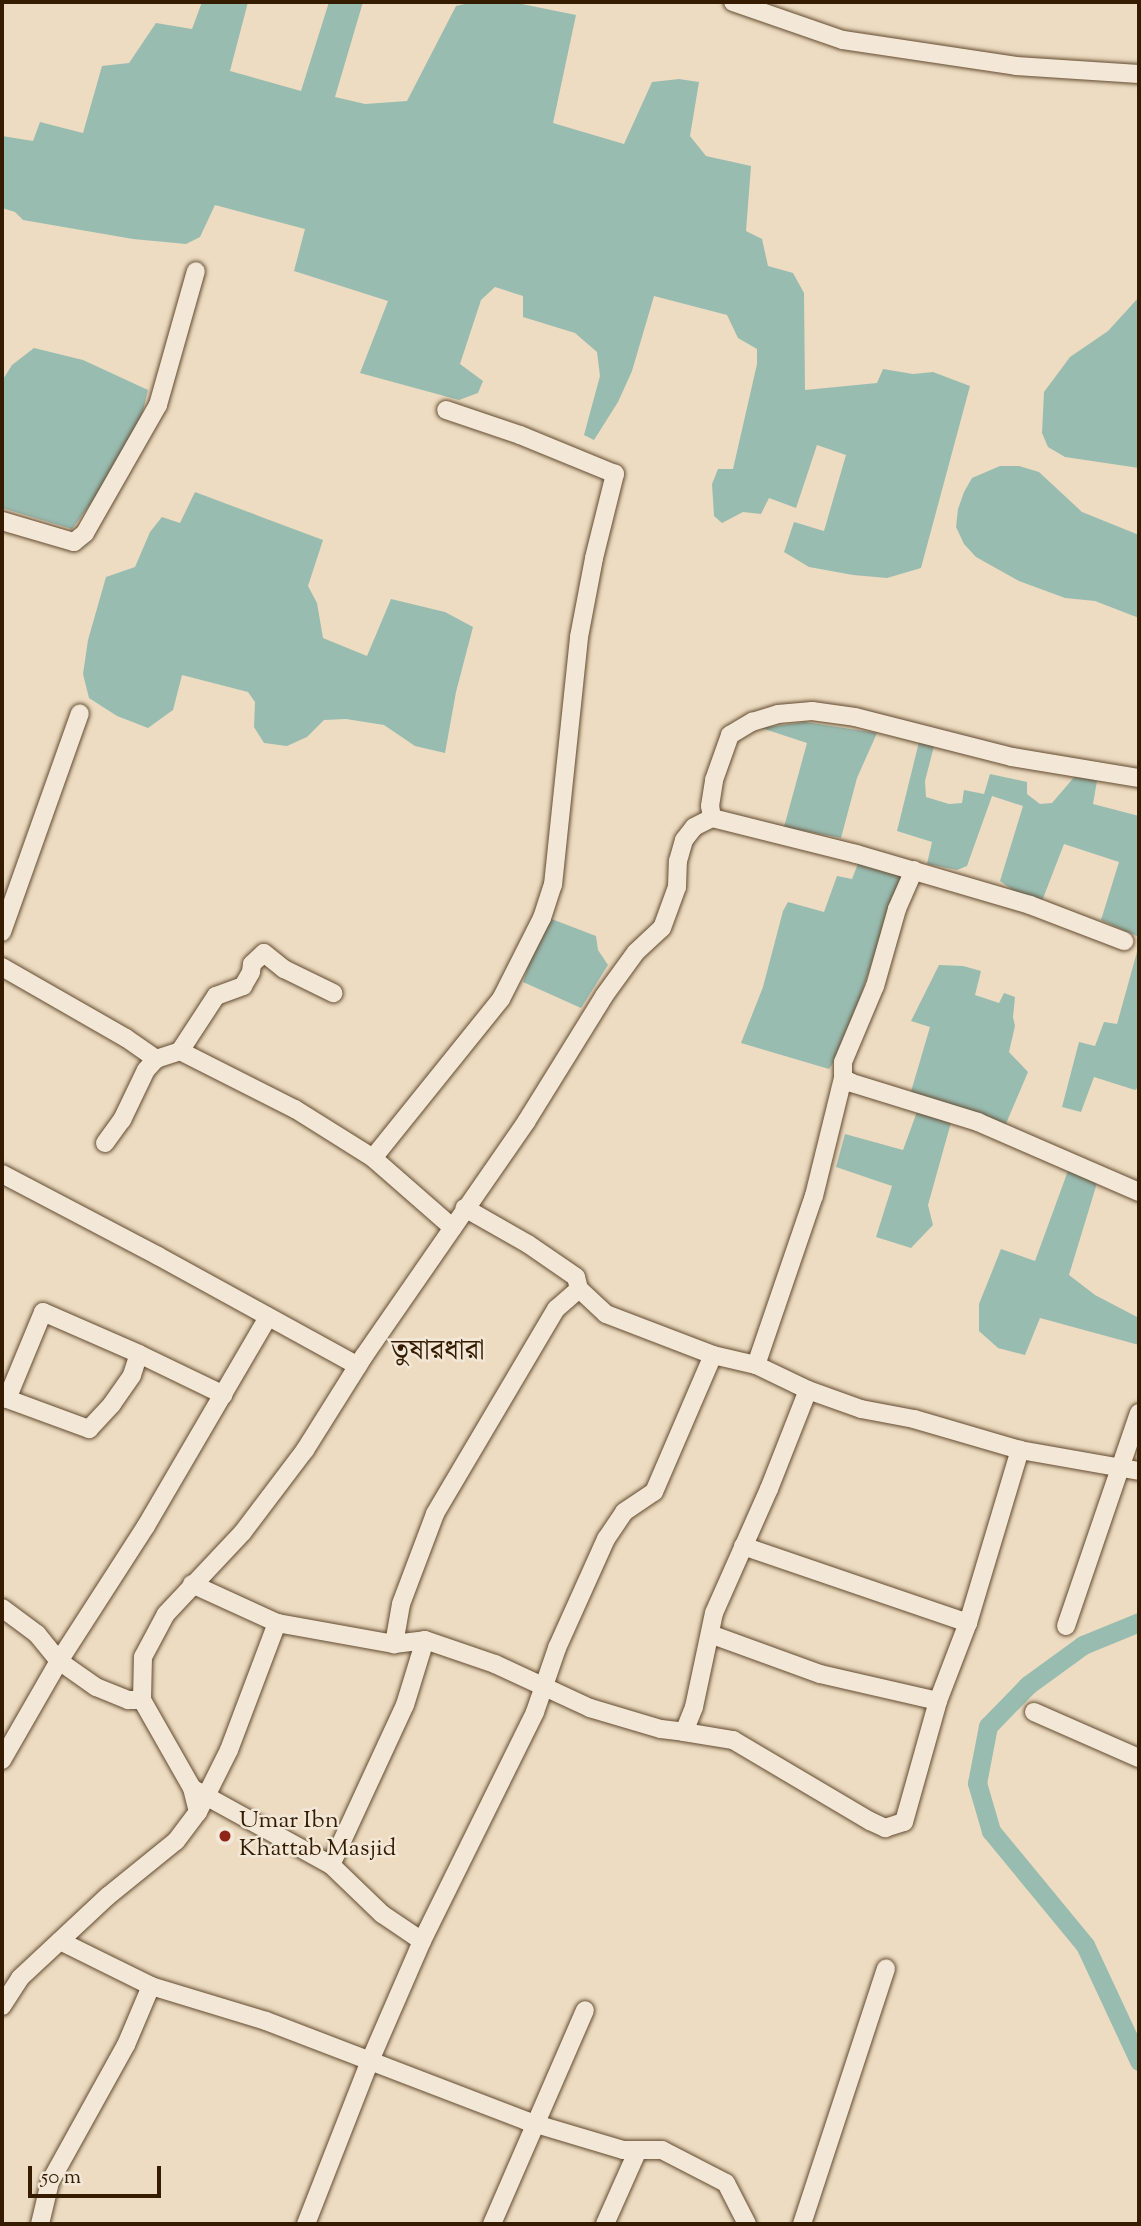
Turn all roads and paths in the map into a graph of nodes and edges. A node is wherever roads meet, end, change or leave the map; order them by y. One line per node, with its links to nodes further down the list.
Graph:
1 (733, 2): 2 (street)
2 (1139, 74)
3 (197, 271): 5 (street)
4 (446, 410): 18 (street)
5 (2, 521)
6 (80, 713): 10 (street)
7 (1139, 778): 8 (street)
8 (712, 818): 9 (street); 21 (street)
9 (914, 870): 11 (street); 16 (street)
10 (2, 932)
11 (1124, 941)
12 (2, 967): 15 (street)
13 (333, 993): 14 (street)
14 (180, 1051): 15 (street); 18 (street)
15 (156, 1059): 17 (street)
16 (843, 1078): 20 (street); 27 (street)
17 (105, 1143)
18 (373, 1158): 22 (street)
19 (2, 1174): 24 (street)
20 (1139, 1192)
21 (465, 1208): 22 (street); 23 (street)
22 (453, 1228): 28 (street)
23 (579, 1289): 26 (street); 44 (street)
24 (268, 1317): 28 (street); 30 (street)
25 (139, 1354): 30 (street); 31 (street); 31 (street)
26 (713, 1355): 27 (street); 46 (street)
27 (756, 1365): 29 (street)
28 (358, 1366): 37 (street)
29 (808, 1390): 33 (street); 36 (street)
30 (224, 1395): 45 (street)
31 (4, 1398)
32 (1139, 1413): 34 (street)
33 (1020, 1450): 34 (street); 40 (street)
34 (1121, 1468): 35 (street); 41 (street)
35 (1139, 1471)
36 (743, 1545): 40 (street); 42 (street)
37 (192, 1584): 39 (street); 47 (street)
38 (2, 1608): 45 (street)
39 (277, 1623): 44 (street); 53 (street)
40 (968, 1623): 48 (street)
41 (1066, 1626)
42 (710, 1634): 48 (street); 50 (street)
43 (425, 1640): 44 (street); 46 (street); 54 (street)
44 (394, 1644)
45 (60, 1661): 47 (street); 52 (street)
46 (544, 1688): 50 (street); 56 (street)
47 (142, 1700): 53 (street)
48 (938, 1701): 50 (street)
49 (1034, 1712): 51 (street)
50 (684, 1732)
51 (1139, 1759)
52 (2, 1760)
53 (198, 1791): 54 (street); 55 (street)
54 (331, 1865): 56 (street)
55 (60, 1941): 58 (street); 59 (street)
56 (422, 1941): 61 (street)
57 (886, 1968): 69 (street)
58 (151, 1986): 61 (street); 64 (street)
59 (2, 2006)
60 (585, 2010): 62 (street)
61 (369, 2063): 62 (street); 65 (street)
62 (534, 2123): 63 (street); 66 (street)
63 (638, 2150): 67 (street); 68 (street)
64 (40, 2224)
65 (306, 2224)
66 (492, 2224)
67 (605, 2224)
68 (747, 2224)
69 (802, 2224)

